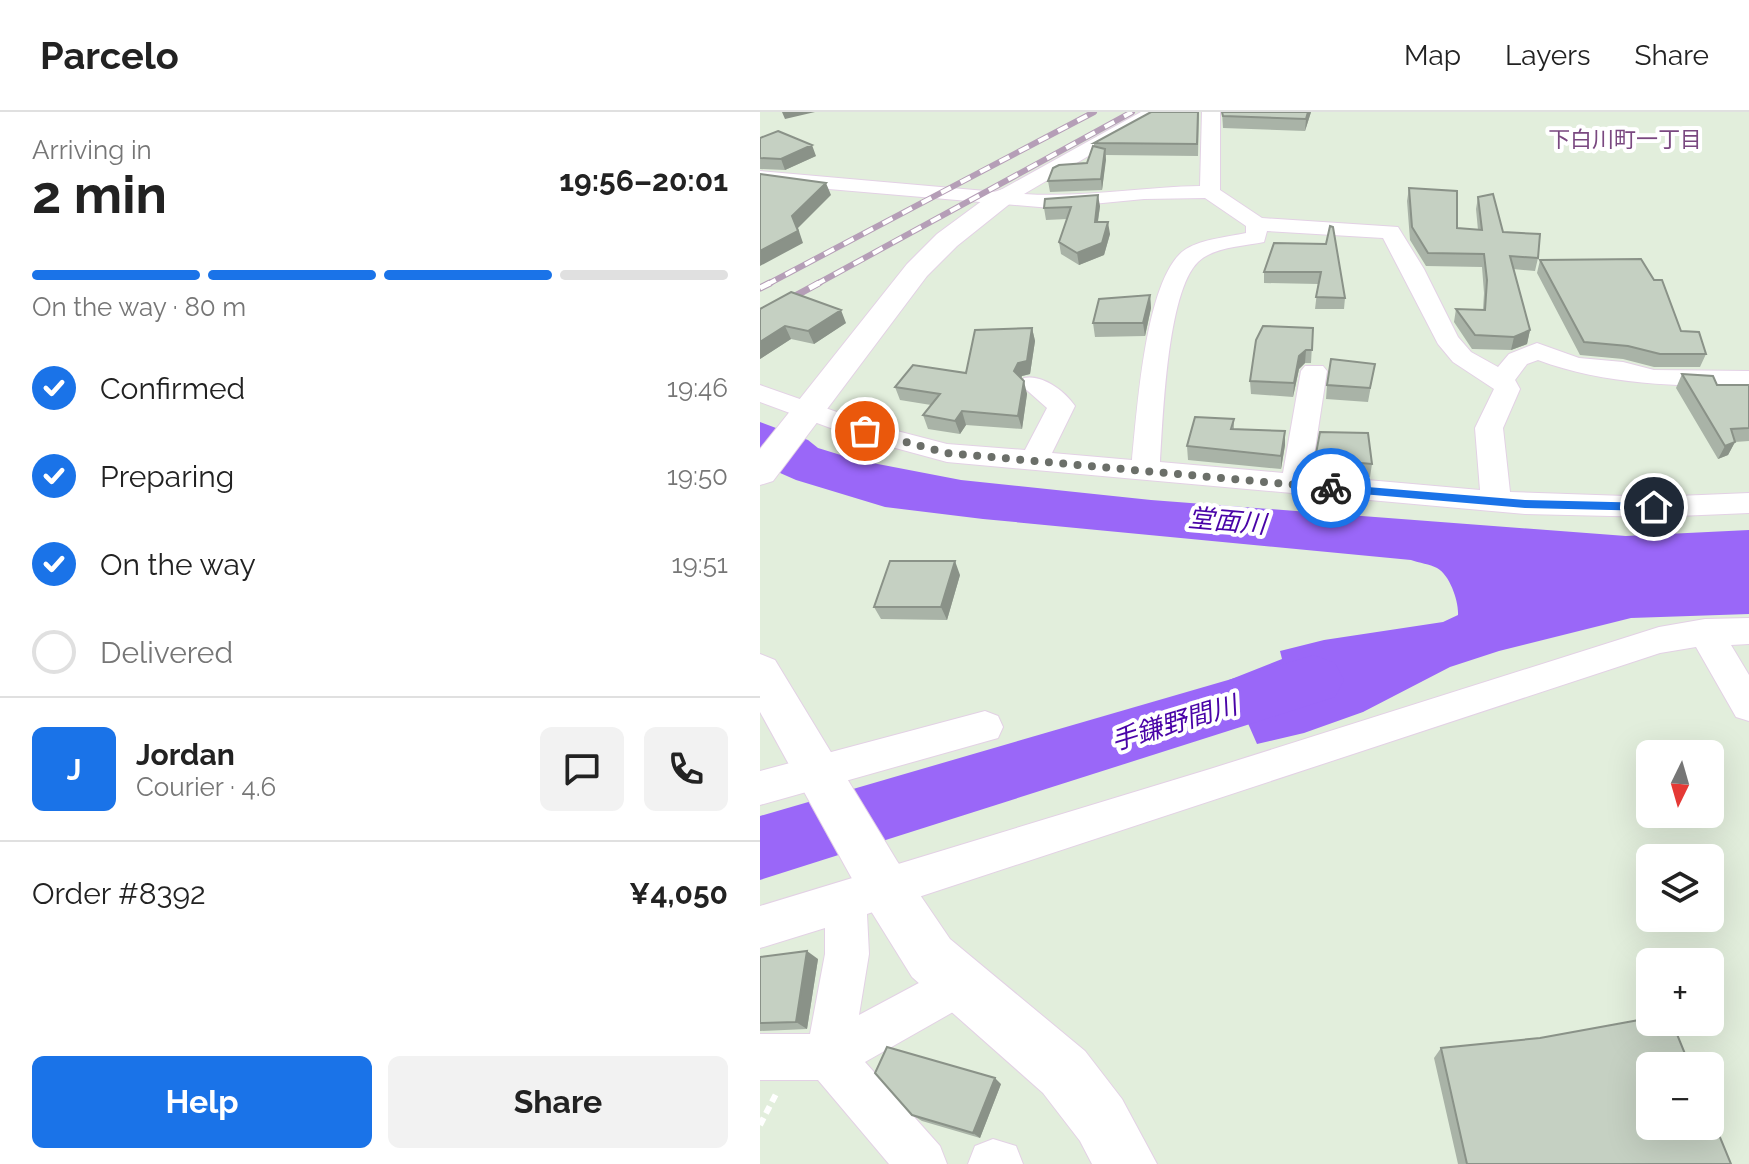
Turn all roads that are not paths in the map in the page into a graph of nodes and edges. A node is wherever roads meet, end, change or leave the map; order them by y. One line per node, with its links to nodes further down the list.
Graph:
1 (1154, 112): 5 (street)
2 (1211, 112): 4 (street)
3 (760, 177): 5 (street)
4 (1210, 192): 5 (street); 6 (street)
5 (1003, 197): 12 (street)
6 (1257, 224): 9 (street); 14 (street)
7 (1314, 371): 16 (street)
8 (1749, 379): 9 (street)
9 (1502, 380): 17 (street)
10 (1033, 384): 13 (street)
11 (760, 393): 12 (street)
12 (807, 411): 13 (street); 15 (street)
13 (1034, 460): 14 (street)
14 (1145, 470): 16 (street)
15 (760, 473)
16 (1295, 485): 17 (street)
17 (1496, 502): 18 (street)
18 (1749, 503)
19 (1749, 631): 20 (street)
20 (1705, 632): 22 (street); 26 (street)
21 (760, 672): 24 (street)
22 (1749, 706)
23 (985, 727): 24 (street)
24 (820, 774): 25 (street); 26 (street)
25 (760, 788)
26 (871, 890): 27 (street); 28 (street); 29 (street)
27 (760, 927)
28 (960, 983): 29 (street); 32 (street)
29 (829, 1057): 30 (street); 31 (street)
30 (769, 1072)
31 (922, 1164)
32 (1126, 1164)

